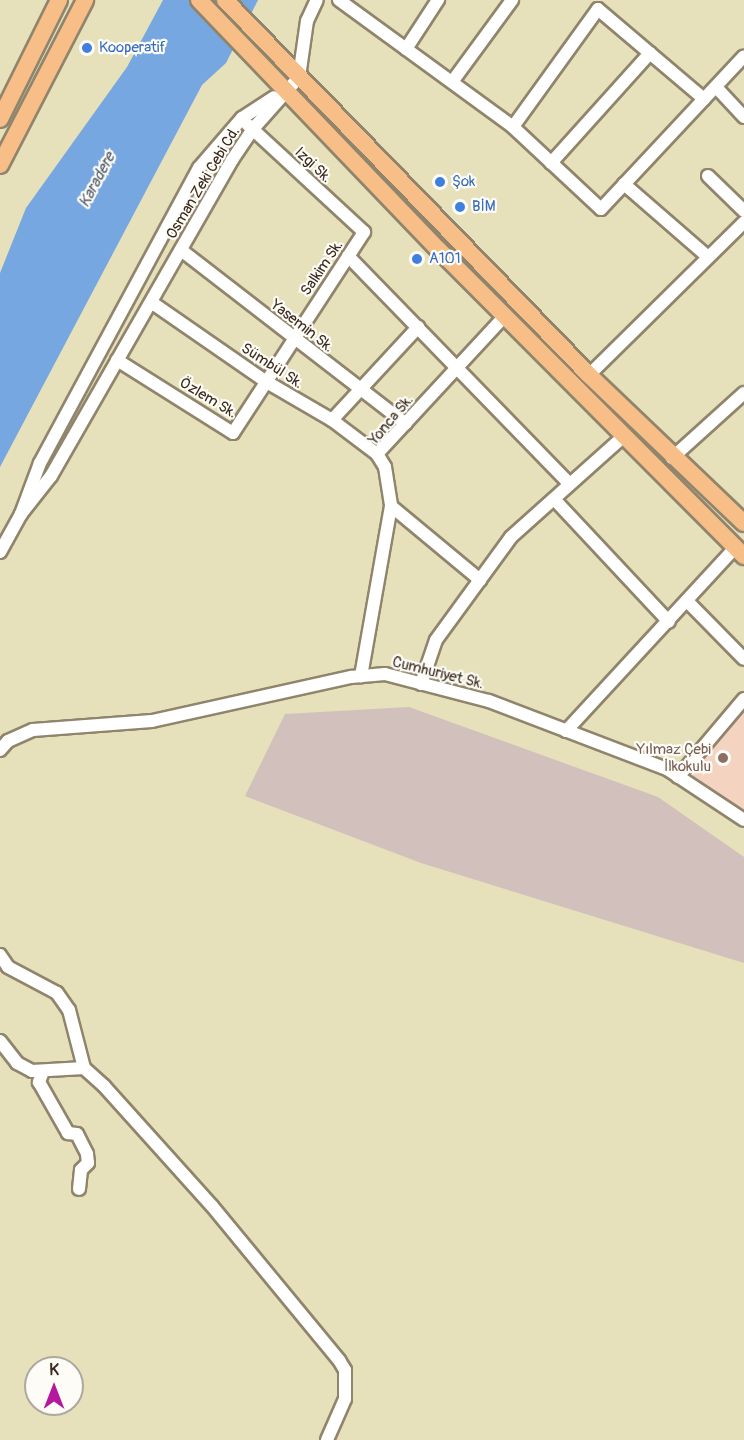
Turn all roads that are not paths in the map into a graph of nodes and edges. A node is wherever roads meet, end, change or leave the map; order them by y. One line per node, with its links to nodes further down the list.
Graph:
1 (59, 0): 20 (main road)
2 (85, 0): 24 (main road)
3 (199, 0): 16 (main road)
4 (225, 0): 13 (main road)
5 (317, 0): 13 (street)
6 (339, 0): 10 (street)
7 (438, 0): 10 (street)
8 (512, 0): 14 (street)
9 (593, 4): 11 (street); 21 (street)
10 (406, 49): 14 (street)
11 (650, 53): 17 (street); 23 (street)
12 (744, 56): 15 (street)
13 (294, 72): 16 (street); 39 (main road)
14 (452, 82): 21 (street)
15 (716, 87): 17 (street); 18 (street)
16 (285, 90): 19 (street, Osman Zeki Cebi Cd.); 22 (street, Osman Zeki Cebi Cd.); 34 (main road)
17 (704, 99): 26 (street)
18 (744, 117)
19 (242, 118): 22 (street, Izgi Sk.); 51 (street, Osman Zeki Cebi Cd.)
20 (0, 119)
21 (513, 127): 23 (street)
22 (252, 130): 29 (street, Izgi Sk.); 30 (street, Osman Zeki Cebi Cd.)
23 (551, 163): 26 (street)
24 (0, 165)
25 (708, 176): 27 (street)
26 (624, 184): 32 (street)
27 (744, 211)
28 (744, 222): 32 (street)
29 (364, 232): 31 (street, Salkim Sk.)
30 (181, 250): 33 (street, Osman Zeki Cebi Cd.); 36 (street, Yasemin Sk.)
31 (348, 256): 35 (street); 36 (street, Salkim Sk.)
32 (708, 257): 39 (street)
33 (151, 302): 37 (street, Osman Zeki Cebi Cd.); 40 (street, Sümbül Sk.)
34 (504, 317): 38 (street, Yonca Sk.); 45 (main road)
35 (418, 327): 38 (street); 41 (street)
36 (293, 339): 40 (street, Salkim Sk.); 41 (street, Yasemin Sk.)
37 (117, 360): 40 (street, Özlem Sk.); 51 (street, Osman Zeki Cebi Cd.)
38 (457, 368): 44 (street, Yonca Sk.); 48 (street)
39 (589, 375): 47 (main road)
40 (265, 381): 43 (street, Sümbül Sk.)
41 (360, 390): 43 (street); 44 (street, Yasemin Sk.)
42 (744, 393): 47 (street)
43 (332, 420): 46 (street, Sümbül Sk.)
44 (406, 423): 46 (street, Yonca Sk.)
45 (623, 437): 48 (street); 54 (main road)
46 (377, 454): 50 (street, Yonca Sk.)
47 (672, 458): 52 (main road)
48 (570, 484): 49 (street)
49 (554, 499): 55 (street); 57 (street)
50 (391, 507): 55 (street); 59 (street, Yonca Sk.)
51 (21, 514): 53 (street, Osman Zeki Cebi Cd.)
52 (744, 524)
53 (0, 552)
54 (740, 552): 56 (street)
55 (480, 580): 60 (street)
56 (687, 601): 57 (street); 58 (street)
57 (669, 622): 62 (street)
58 (744, 659)
59 (361, 676): 60 (street, Cumhuriyet Sk.); 63 (street, Cumhuriyet Sk.)
60 (421, 684): 62 (street, Cumhuriyet Sk.)
61 (744, 699): 64 (street)
62 (566, 731): 64 (street, Cumhuriyet Sk.)
63 (0, 750)
64 (678, 777): 65 (street, Cumhuriyet Sk.)
65 (744, 820)
66 (0, 955): 68 (street)
67 (0, 1041): 69 (street)
68 (84, 1068): 69 (street); 71 (street)
69 (42, 1074): 70 (street)
70 (79, 1189)
71 (327, 1440)

